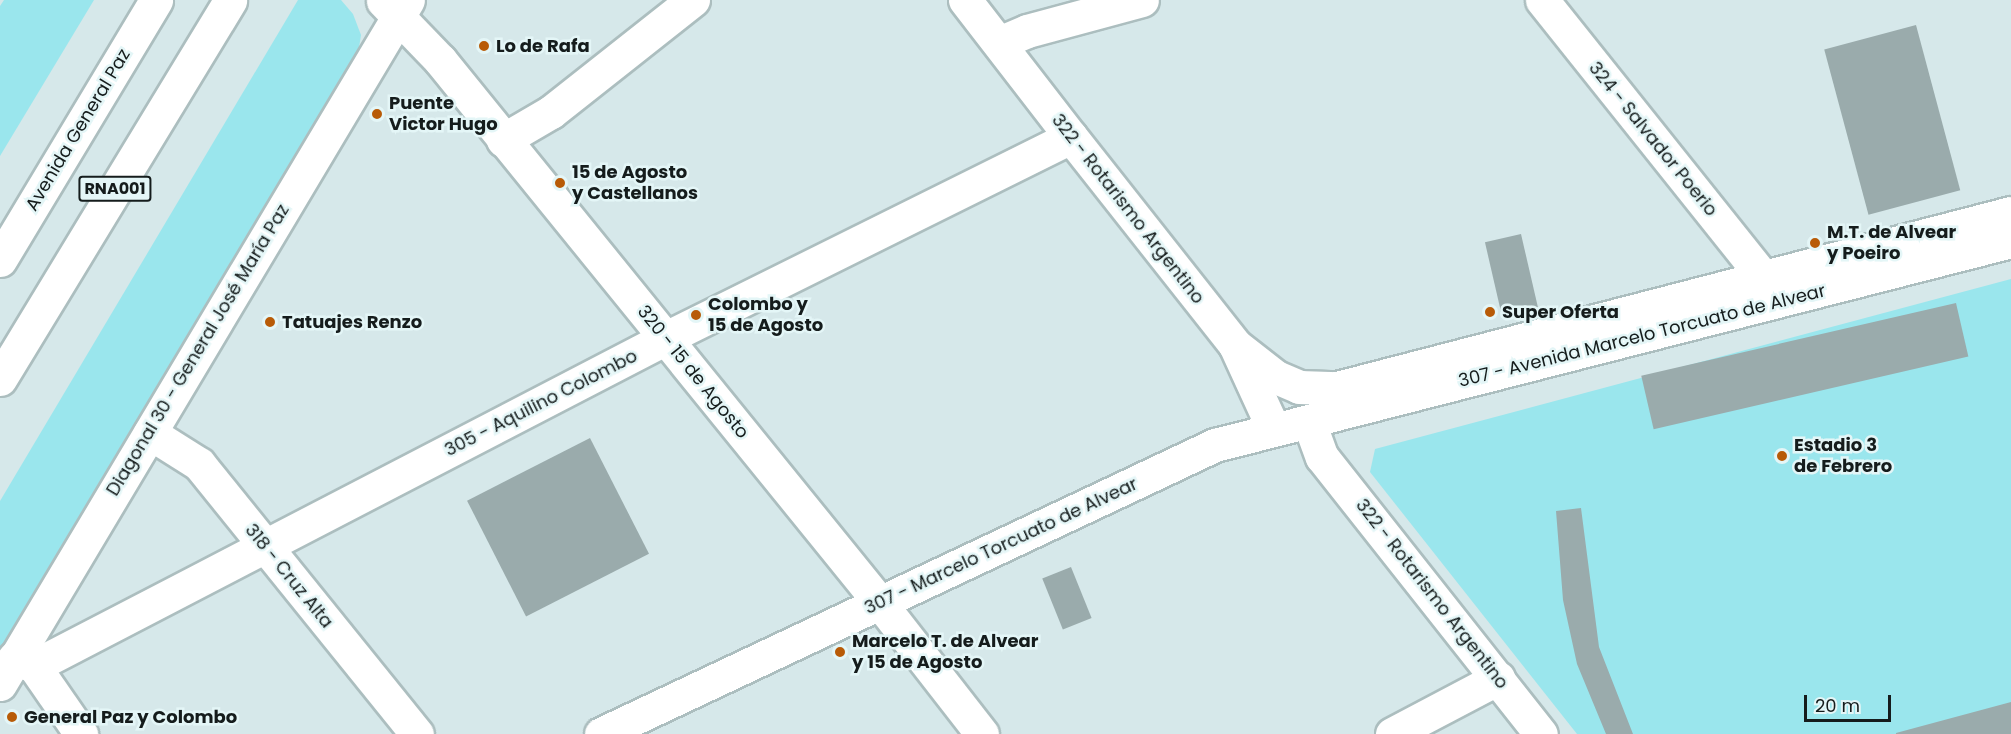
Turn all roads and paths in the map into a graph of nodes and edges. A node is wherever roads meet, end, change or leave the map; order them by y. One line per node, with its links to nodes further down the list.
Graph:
1 (156, 0): 13 (main road, Avenida General Paz / RNA001)
2 (230, 0): 17 (main road, RNA001)
3 (693, 0): 10 (main road)
4 (965, 0): 8 (main road, 322 - Rotarismo Argentino)
5 (1142, 0): 8 (main road)
6 (1542, 0): 14 (main road, 324 - Salvador Poerio)
7 (396, 6): 10 (main road, 320 - 15 de Agosto); 20 (main road, Diagonal 30 - General José María Paz)
8 (999, 43): 9 (main road, 322 - Rotarismo Argentino)
9 (1071, 137): 15 (main road, 305 - Aquilino Colombo); 16 (main road, 322 - Rotarismo Argentino)
10 (503, 140): 15 (main road, 320 - 15 de Agosto)
11 (2011, 213): 14 (main road, 307 - Avenida Marcelo Torcuato de Alvear)
12 (2011, 241): 18 (main road, 307 - Avenida Marcelo Torcuato de Alvear)
13 (0, 260)
14 (1764, 278): 16 (main road, 307 - Avenida Marcelo Torcuato de Alvear)
15 (666, 338): 21 (main road, 305 - Aquilino Colombo); 22 (main road, 320 - 15 de Agosto)
16 (1235, 345): 19 (main road, 322 - Rotarismo Argentino)
17 (0, 379)
18 (1309, 422): 19 (main road, 307 - Avenida Marcelo Torcuato de Alvear); 24 (main road, 322 - Rotarismo Argentino)
19 (1273, 429): 22 (main road, 307 - Marcelo Torcuato de Alvear)
20 (150, 433): 21 (main road, 318 - Cruz Alta); 23 (main road, Diagonal 30 - General José María Paz)
21 (265, 546): 23 (main road, 305 - Aquilino Colombo); 26 (main road, 318 - Cruz Alta)
22 (880, 603): 27 (main road, 307 - Marcelo Torcuato de Alvear); 28 (main road, 320 - 15 de Agosto)
23 (16, 669): 25 (main road)
24 (1498, 678): 29 (main road); 30 (main road, 322 - Rotarismo Argentino)
25 (81, 734)
26 (417, 734)
27 (601, 734)
28 (982, 734)
29 (1392, 734)
30 (1541, 734)

